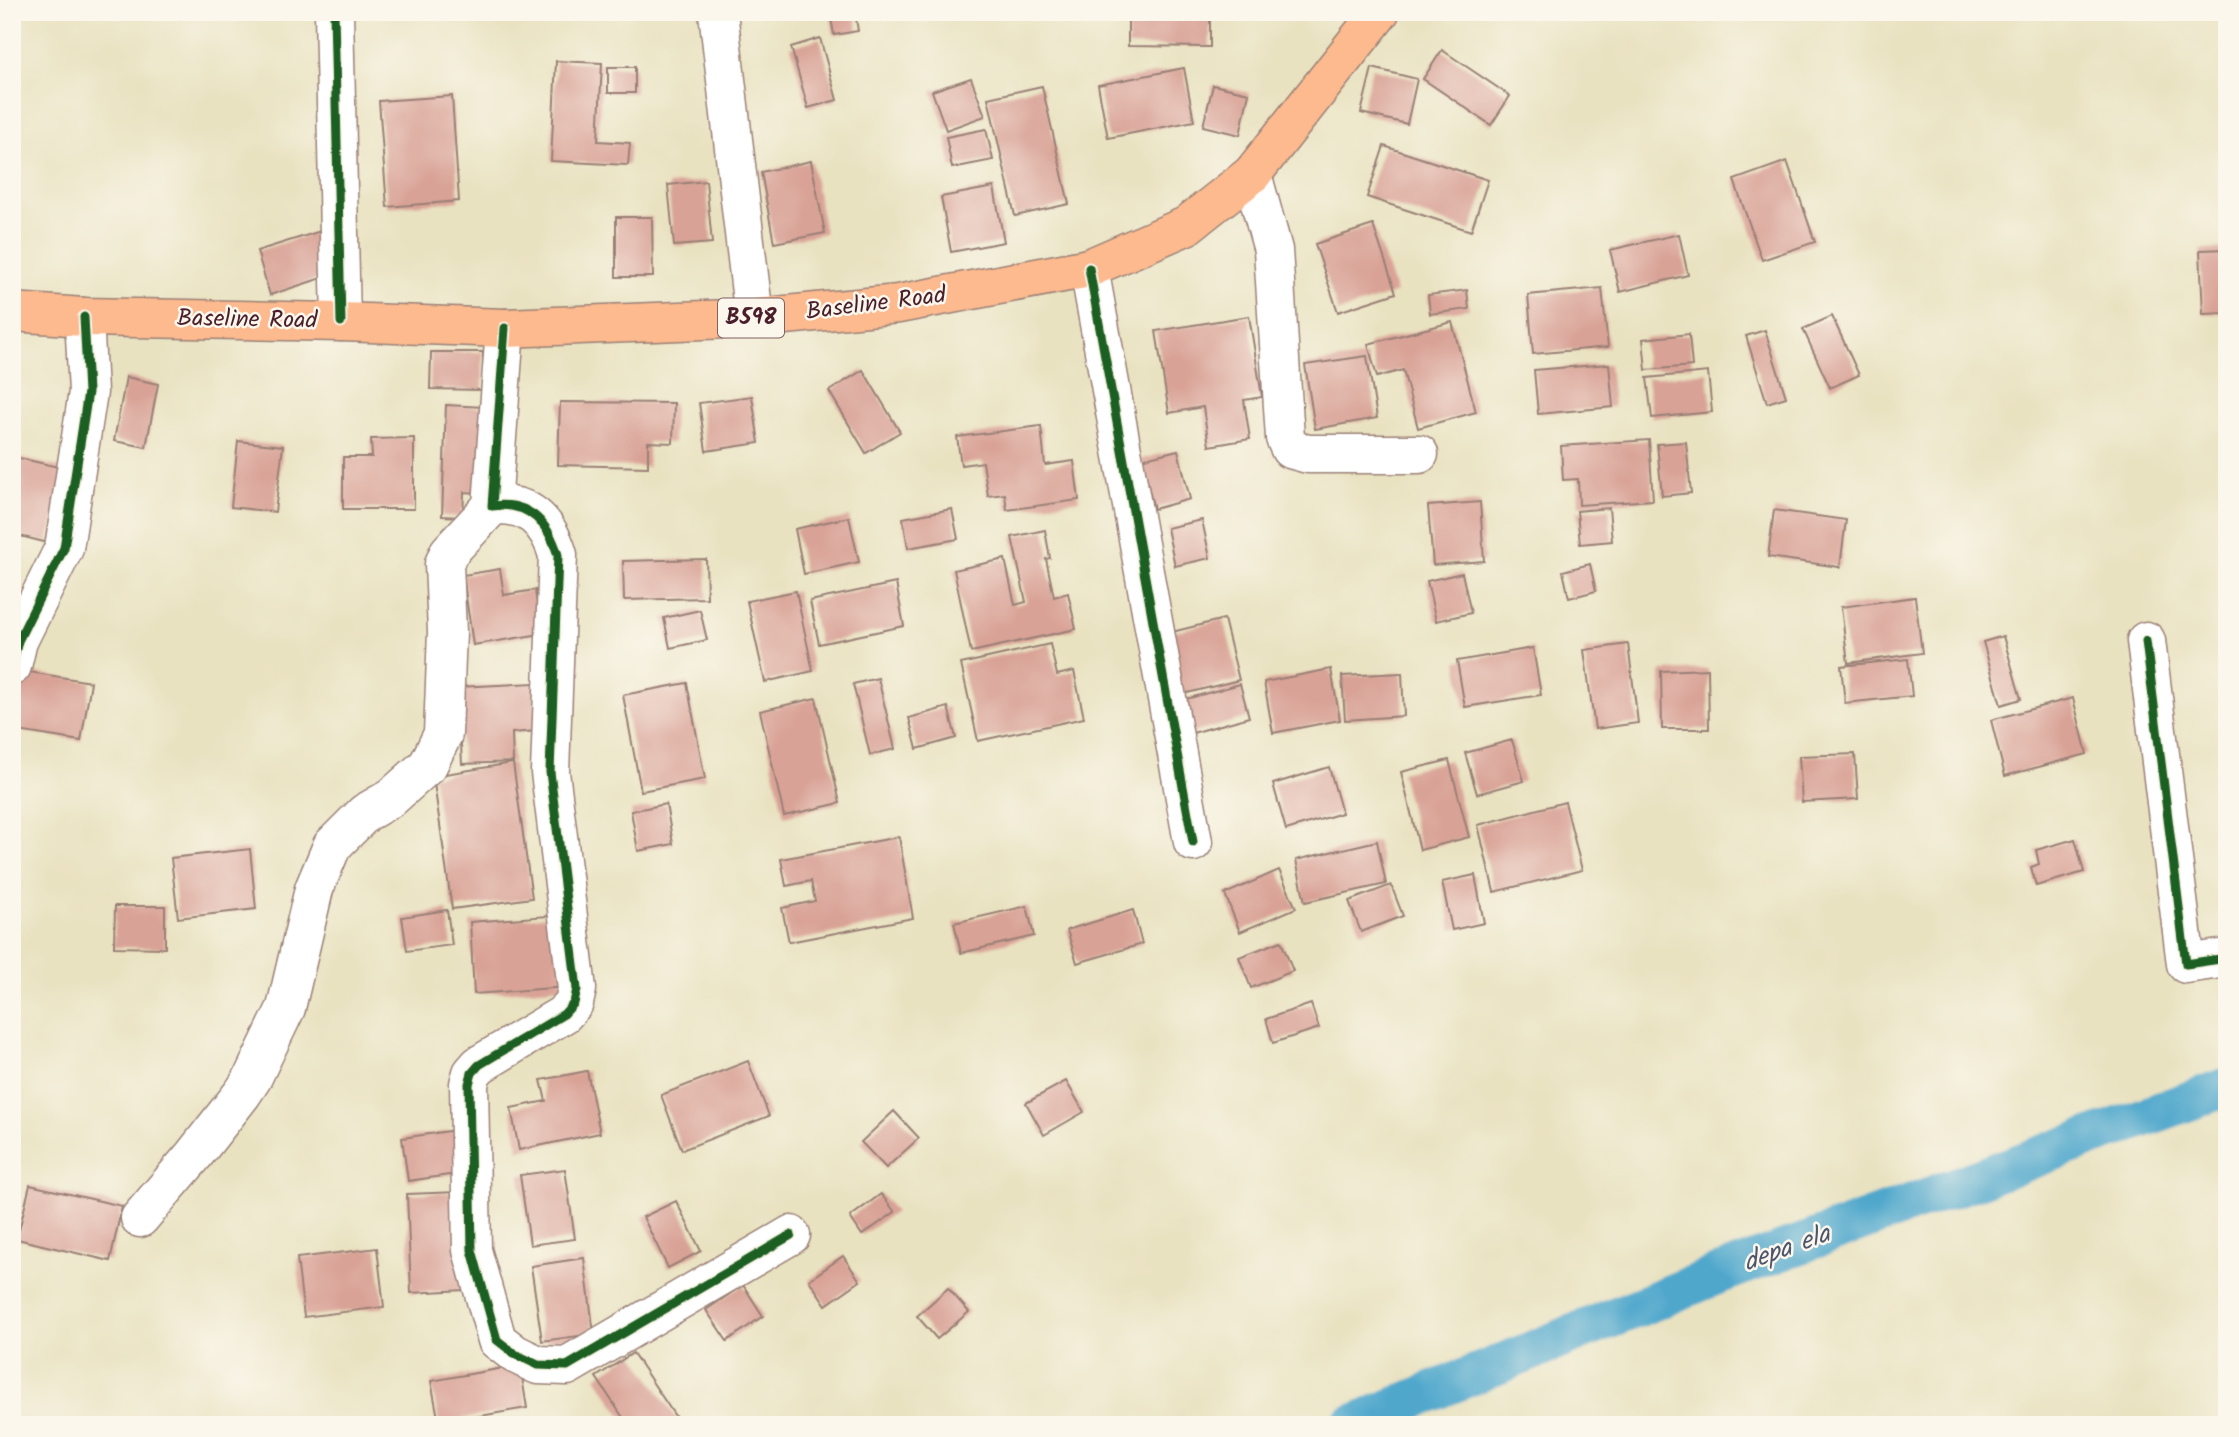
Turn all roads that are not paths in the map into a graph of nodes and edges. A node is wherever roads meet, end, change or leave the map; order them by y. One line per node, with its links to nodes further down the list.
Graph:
1 (334, 12): 9 (street)
2 (718, 12): 8 (street)
3 (1380, 12): 4 (main road, Baseline Road / B598)
4 (1252, 174): 5 (main road, Baseline Road / B598); 11 (street)
5 (1089, 268): 8 (main road, Baseline Road / B598); 15 (street)
6 (12, 312): 7 (main road, Baseline Road / B598)
7 (84, 317): 9 (main road, Baseline Road / B598); 14 (street)
8 (754, 318): 10 (main road, Baseline Road / B598)
9 (341, 322): 10 (main road, Baseline Road / B598)
10 (505, 328): 12 (street)
11 (1419, 454)
12 (492, 506): 17 (street); 18 (street)
13 (2146, 642): 16 (street)
14 (12, 666)
15 (1193, 842)
16 (2227, 958)
17 (140, 1218)
18 (791, 1235)

